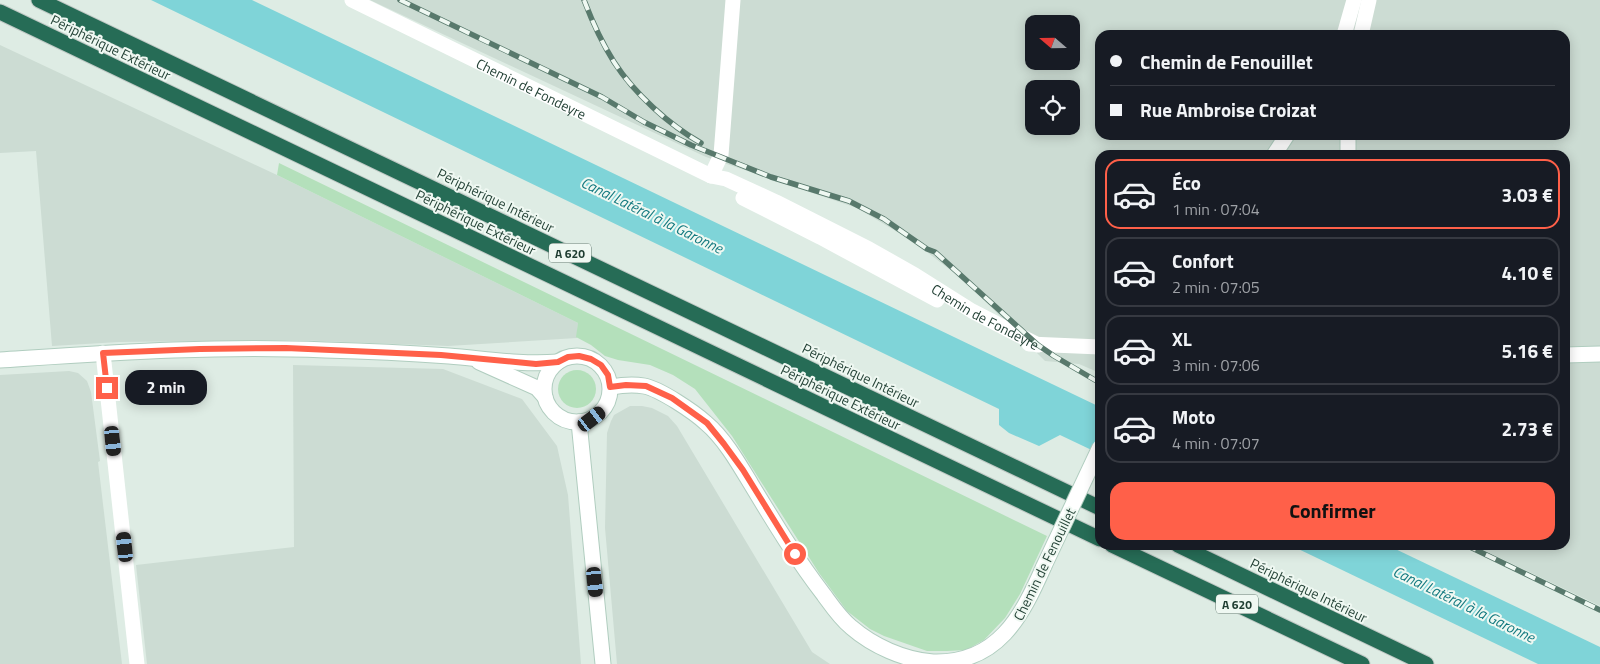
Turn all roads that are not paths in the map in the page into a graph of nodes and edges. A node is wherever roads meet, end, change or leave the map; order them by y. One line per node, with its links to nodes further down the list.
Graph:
1 (40, 0): 21 (highway, Périphérique Intérieur / A 620)
2 (352, 0): 9 (street, Chemin de Fondeyre)
3 (733, 0): 9 (street)
4 (1354, 0): 7 (street)
5 (1369, 0): 8 (street)
6 (0, 12): 22 (highway, Périphérique Extérieur / A 620)
7 (1345, 30)
8 (1362, 30)
9 (710, 176): 10 (street, Chemin de Fondeyre)
10 (1095, 348)
11 (103, 353): 14 (street); 15 (street); 25 (street)
12 (1600, 354): 13 (street)
13 (1570, 355)
14 (468, 358): 16 (street); 18 (street)
15 (0, 360)
16 (558, 362): 17 (street); 18 (street)
17 (610, 387): 19 (street); 20 (street, Chemin de Fenouillet, bridge)
18 (545, 397): 19 (street)
19 (579, 422): 26 (street)
20 (1095, 458)
21 (1095, 506)
22 (1095, 537)
23 (1123, 550): 27 (highway, A 620)
24 (1188, 550): 28 (highway, Périphérique Intérieur / A 620)
25 (137, 664)
26 (603, 664)
27 (1362, 664)
28 (1426, 664)

